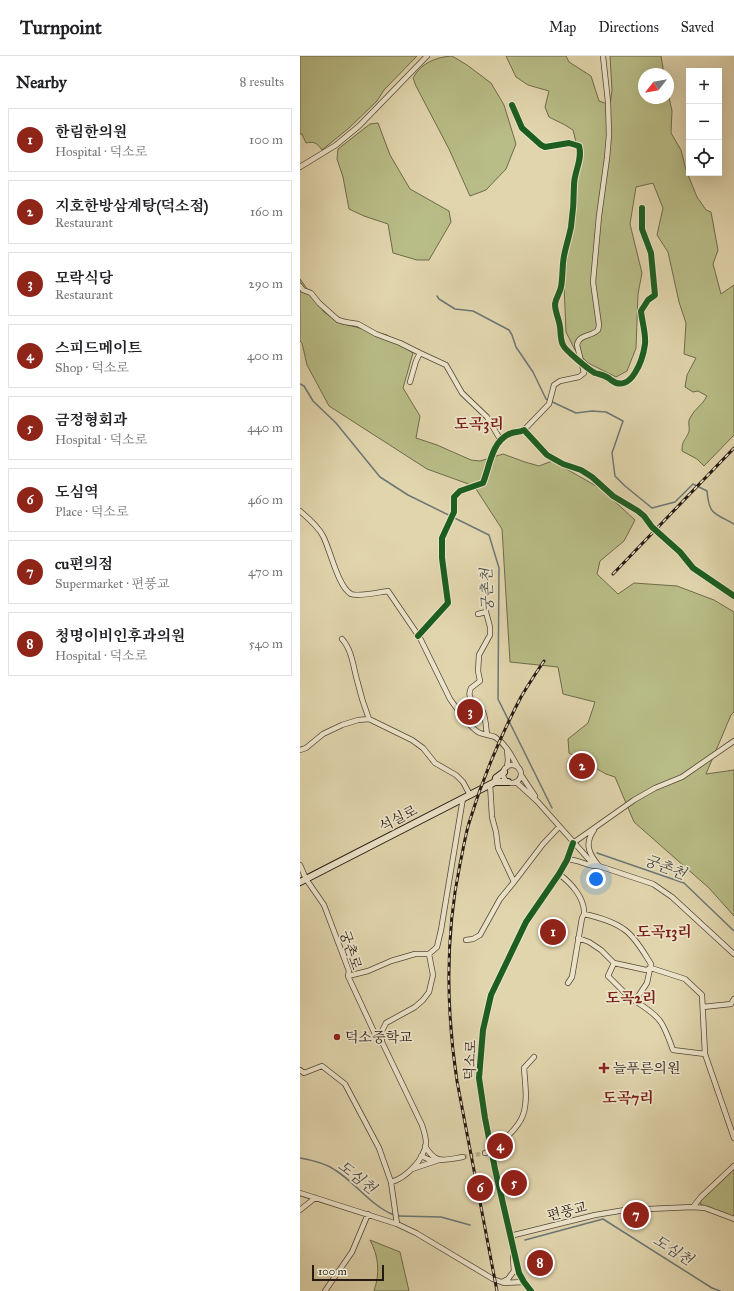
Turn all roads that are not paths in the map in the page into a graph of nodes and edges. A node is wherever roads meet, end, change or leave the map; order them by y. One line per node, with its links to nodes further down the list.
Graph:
1 (427, 56): 4 (street)
2 (603, 56): 8 (street)
3 (512, 105): 8 (street)
4 (300, 167)
5 (642, 208): 8 (street)
6 (300, 286): 7 (street)
7 (420, 353): 9 (street); 11 (street)
8 (582, 363): 10 (street)
9 (410, 382)
10 (524, 430): 11 (street); 13 (street)
11 (500, 439): 15 (street)
12 (300, 511): 15 (street)
13 (734, 596)
14 (478, 614): 18 (street)
15 (418, 636): 18 (street)
16 (342, 639): 17 (street)
17 (369, 719): 21 (street); 28 (street)
18 (487, 735): 20 (street)
19 (734, 741): 32 (street)
20 (505, 747): 22 (street); 23 (street)
21 (300, 750)
22 (505, 769): 23 (street); 25 (street); 27 (street)
23 (519, 769): 24 (street)
24 (521, 775): 26 (street); 30 (street)
25 (508, 782): 26 (street, 석실로); 27 (street, 석실로)
26 (516, 782): 30 (street)
27 (492, 783): 28 (street, 석실로); 40 (street)
28 (470, 795): 29 (street, 석실로)
29 (463, 798): 38 (street, 석실로); 44 (street)
30 (537, 801): 31 (street)
31 (559, 827): 33 (street); 40 (street)
32 (596, 827): 33 (street); 36 (street)
33 (574, 844): 34 (street, 덕소로); 36 (street)
34 (567, 860): 36 (street); 37 (street, 덕소로)
35 (300, 865): 38 (street, 궁촌로)
36 (598, 866): 45 (street)
37 (559, 874): 41 (street); 60 (street, 덕소로)
38 (306, 879): 39 (street, 석실로); 48 (street, 궁촌로)
39 (300, 882)
40 (514, 882): 43 (street)
41 (584, 914): 42 (street); 47 (street)
42 (578, 938): 46 (street); 49 (street)
43 (466, 940)
44 (429, 954): 48 (street); 53 (street)
45 (734, 954)
46 (614, 963): 47 (street); 51 (street)
47 (651, 968): 51 (street); 52 (street)
48 (348, 976): 53 (street, 궁촌로)
49 (568, 983)
50 (734, 999): 52 (street)
51 (636, 1001): 54 (street)
52 (703, 1007): 54 (street)
53 (382, 1042): 59 (street, 궁촌로)
54 (705, 1054): 57 (street)
55 (534, 1057): 60 (street)
56 (300, 1070): 67 (street)
57 (732, 1124): 58 (street)
58 (734, 1138)
59 (425, 1146): 62 (street); 64 (street)
60 (491, 1152): 61 (street); 75 (street, 덕소로)
61 (485, 1153)
62 (421, 1156): 64 (street); 66 (street)
63 (463, 1157): 64 (street)
64 (439, 1160): 66 (street)
65 (734, 1166): 70 (street)
66 (410, 1170): 67 (street)
67 (391, 1182): 74 (street)
68 (300, 1193): 69 (street)
69 (315, 1198): 71 (street); 72 (street)
70 (692, 1207): 73 (street, 편풍교); 75 (street, 편풍교)
71 (300, 1210)
72 (368, 1214): 74 (street); 79 (street)
73 (734, 1219)
74 (397, 1224): 77 (street)
75 (510, 1236): 76 (street, 덕소로)
76 (514, 1252): 77 (street); 78 (street, 덕소로)
77 (501, 1282): 78 (street)
78 (524, 1282): 80 (street, 덕소로)
79 (325, 1291)
80 (531, 1291)

